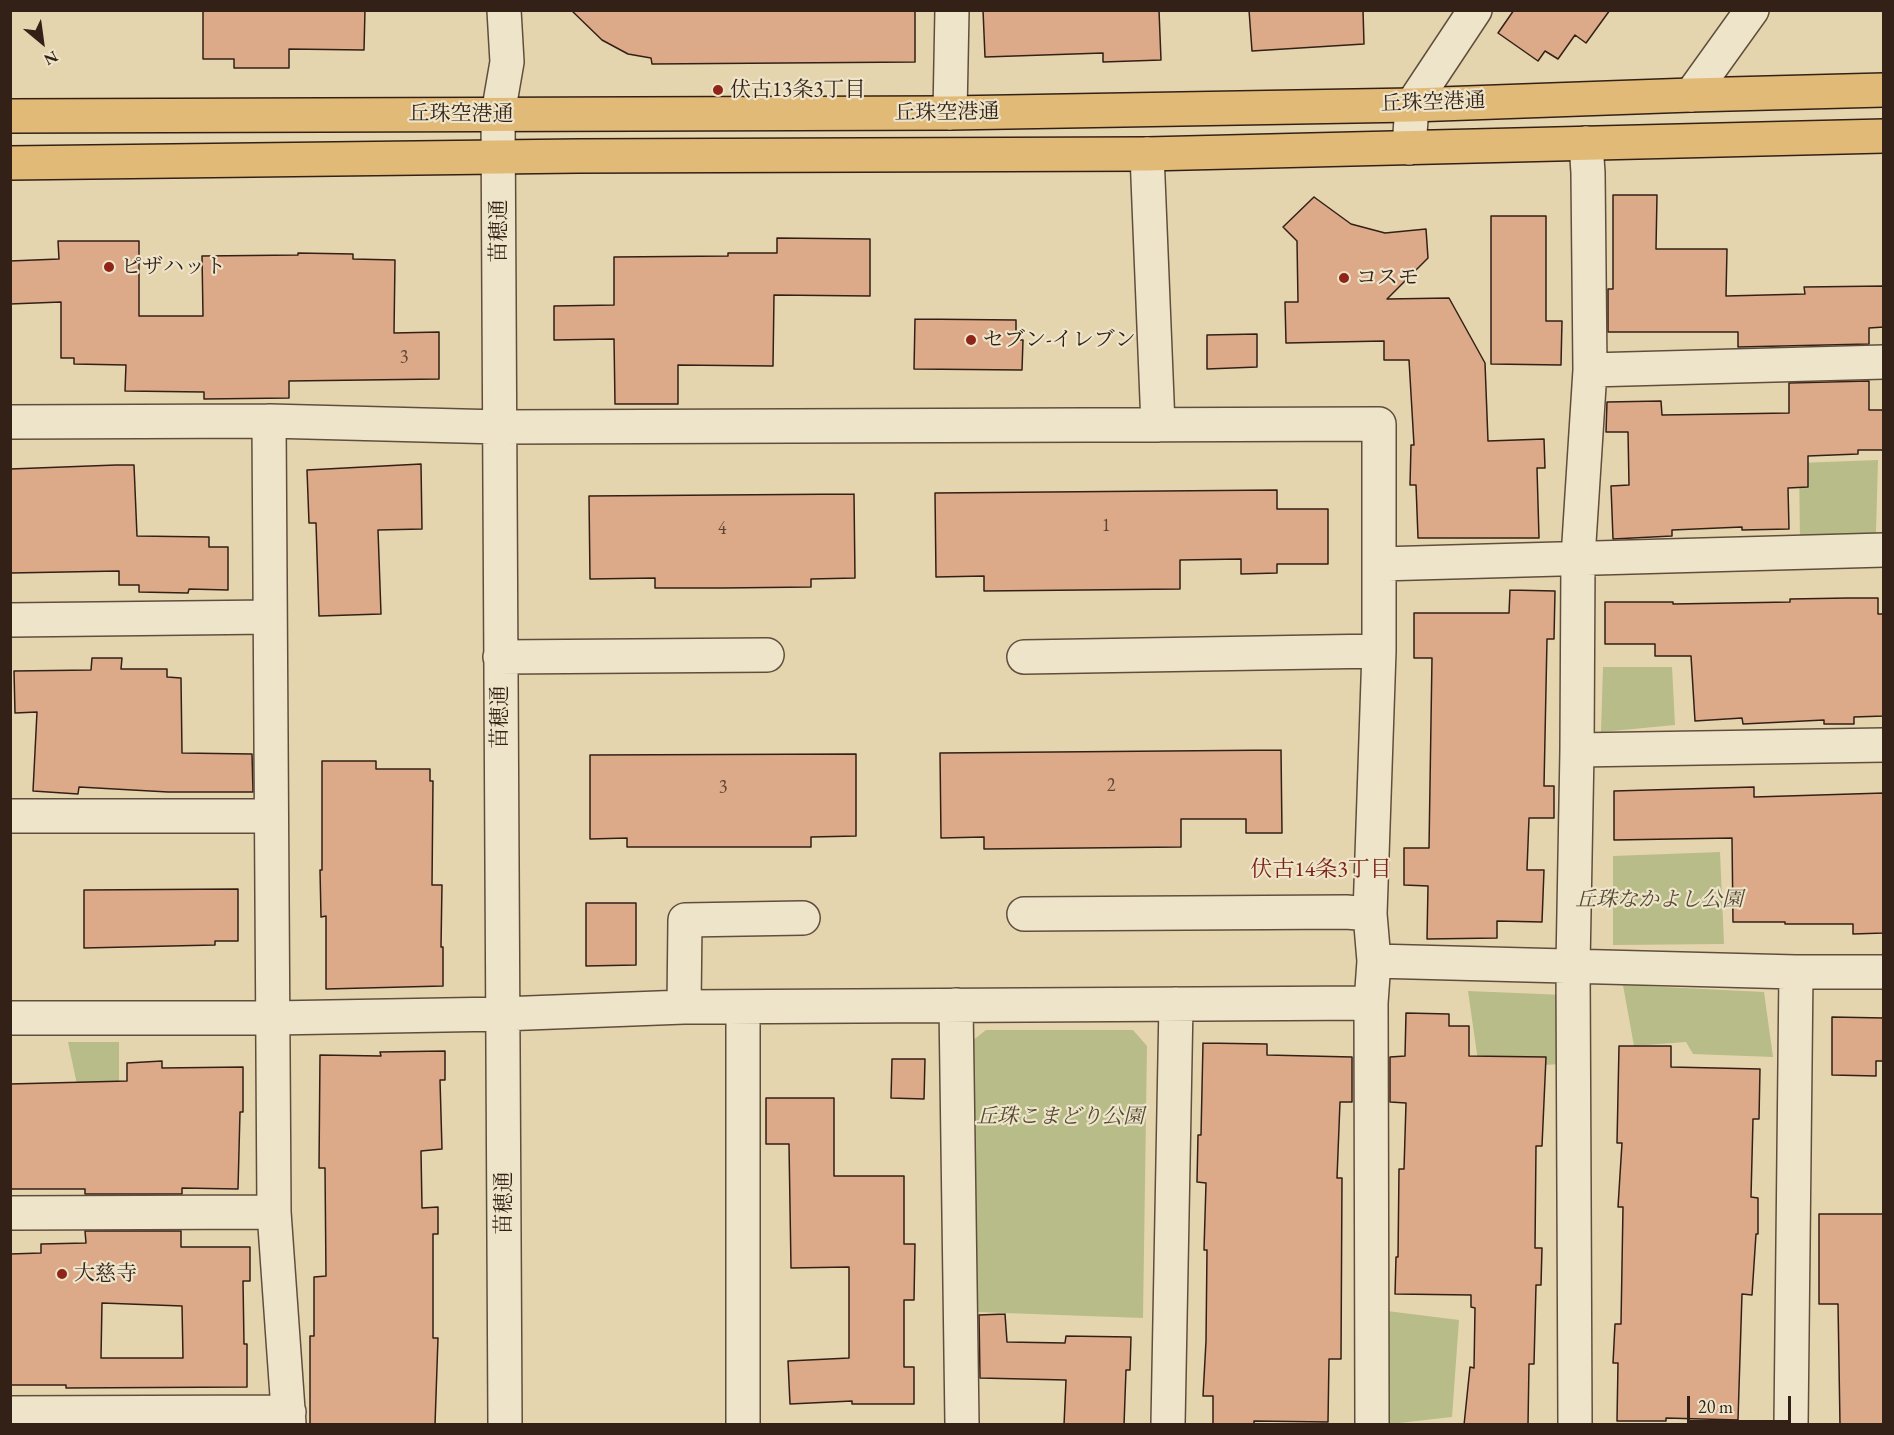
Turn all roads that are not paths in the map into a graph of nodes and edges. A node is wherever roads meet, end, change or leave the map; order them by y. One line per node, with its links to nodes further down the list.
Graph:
1 (504, 10): 9 (street, 苗穂通)
2 (952, 10): 8 (street)
3 (1475, 10): 7 (street)
4 (1752, 10): 6 (street)
5 (1884, 90): 6 (main road, 丘珠空港通)
6 (1691, 95): 7 (main road, 丘珠空港通)
7 (1412, 105): 8 (main road, 丘珠空港通); 13 (street)
8 (950, 113): 9 (main road, 丘珠空港通)
9 (498, 114): 10 (main road, 丘珠空港通); 15 (street, 苗穂通)
10 (10, 116)
11 (1884, 135): 12 (main road, 丘珠空港通)
12 (1586, 143): 13 (main road, 丘珠空港通); 18 (street)
13 (1409, 148): 14 (main road, 丘珠空港通)
14 (1147, 153): 15 (main road, 丘珠空港通); 21 (street)
15 (498, 157): 16 (main road, 丘珠空港通); 22 (street, 苗穂通)
16 (10, 163)
17 (1884, 362): 18 (street)
18 (1590, 370): 24 (street)
19 (269, 421): 20 (street); 22 (street); 26 (street)
20 (10, 422)
21 (1158, 425): 22 (street); 25 (street)
22 (500, 427): 30 (street, 苗穂通)
23 (1884, 550): 24 (street)
24 (1578, 558): 25 (street); 33 (street)
25 (1379, 564): 28 (street)
26 (270, 617): 27 (street); 35 (street)
27 (10, 620)
28 (1378, 651): 31 (street); 37 (street)
29 (767, 655): 30 (street)
30 (500, 657): 48 (street, 苗穂通)
31 (1024, 657)
32 (1884, 745): 33 (street)
33 (1577, 750): 40 (street)
34 (10, 816): 35 (street)
35 (271, 816): 50 (street)
36 (1024, 914): 37 (street)
37 (1370, 914): 39 (street)
38 (803, 918): 46 (street)
39 (1374, 961): 40 (street); 43 (street)
40 (1573, 965): 41 (street); 60 (street)
41 (1796, 972): 42 (street); 61 (street)
42 (1884, 972)
43 (1371, 1003): 44 (street); 59 (street)
44 (1176, 1004): 45 (street); 58 (street)
45 (956, 1005): 47 (street); 57 (street)
46 (684, 1006): 47 (street); 48 (street)
47 (743, 1007): 56 (street)
48 (502, 1014): 50 (street); 55 (street, 苗穂通)
49 (10, 1018): 50 (street)
50 (273, 1018): 51 (street)
51 (274, 1212): 52 (street); 54 (street)
52 (10, 1213)
53 (10, 1413): 54 (street)
54 (289, 1418)
55 (505, 1425)
56 (743, 1425)
57 (962, 1425)
58 (1168, 1425)
59 (1372, 1425)
60 (1575, 1425)
61 (1791, 1425)

